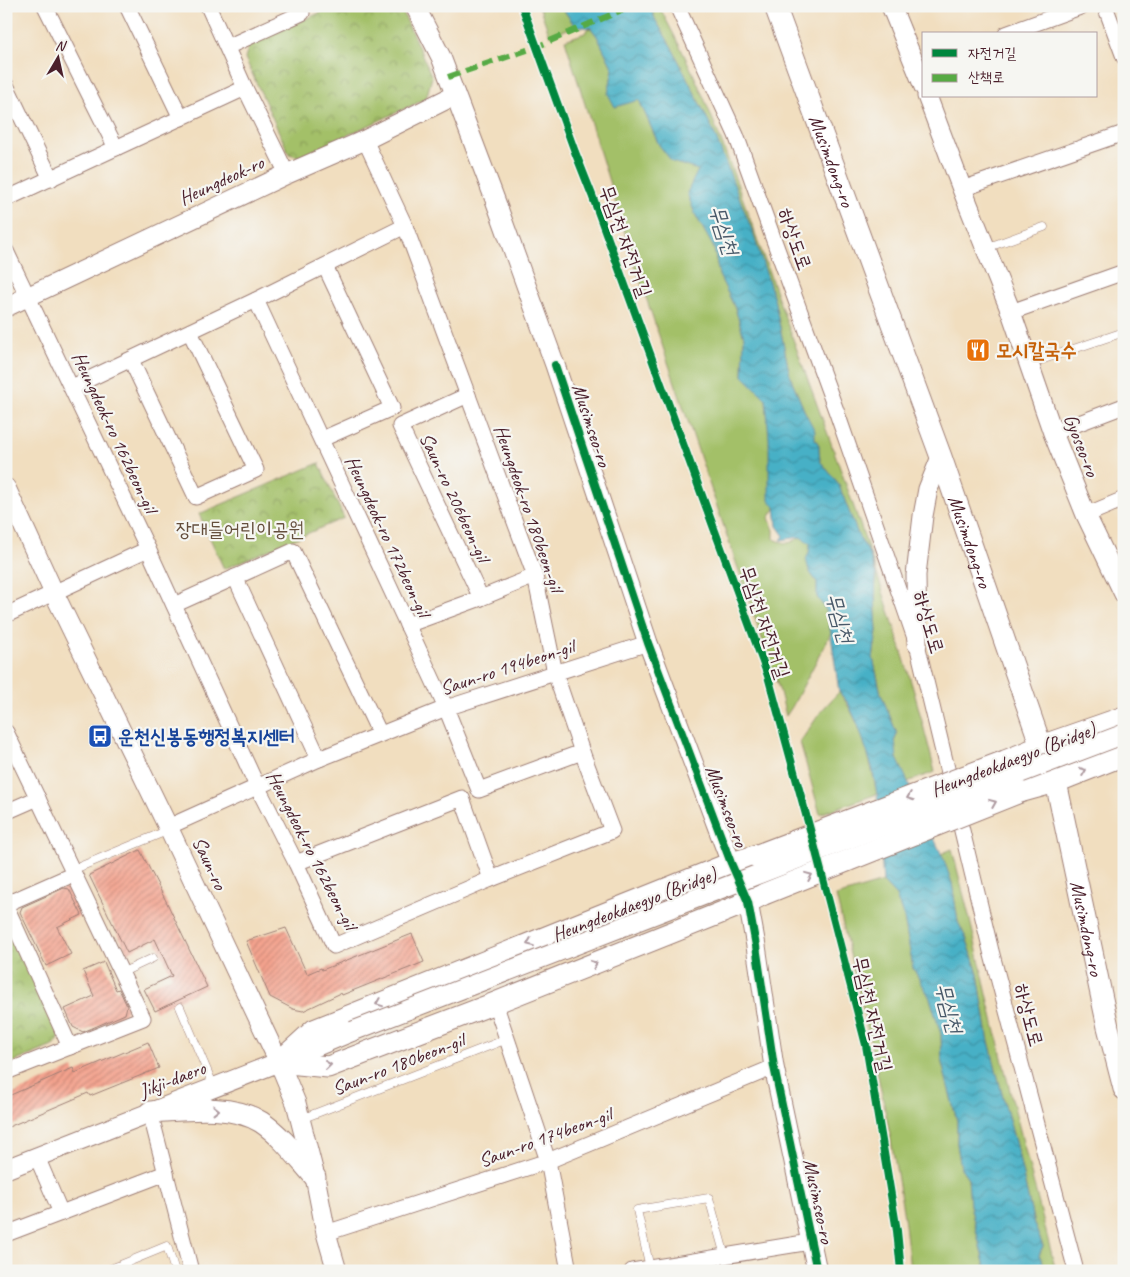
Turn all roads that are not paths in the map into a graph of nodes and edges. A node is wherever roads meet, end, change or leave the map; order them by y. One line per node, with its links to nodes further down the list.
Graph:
1 (45, 6): 22 (street)
2 (127, 6): 19 (street)
3 (208, 6): 12 (street)
4 (414, 6): 17 (street, Musimseo-ro)
5 (677, 6): 60 (street, 하상도로)
6 (775, 6): 46 (main road, Musimdong-ro)
7 (890, 6): 14 (street)
8 (1083, 6): 11 (street)
9 (1105, 6): 13 (street)
10 (300, 10): 12 (street)
11 (1012, 32)
12 (227, 47): 16 (street)
13 (1124, 57)
14 (920, 64)
15 (6, 85): 24 (street)
16 (245, 88): 19 (street); 23 (street)
17 (455, 95): 21 (street, Heungdeok-ro); 59 (street, Musimseo-ro)
18 (928, 98): 25 (street, Gyoseo-ro)
19 (181, 118): 22 (street)
20 (1124, 133): 25 (street)
21 (364, 140): 23 (street, Heungdeok-ro); 27 (street, Heungdeok-ro 180beon-gil)
22 (116, 148): 24 (street)
23 (287, 174): 33 (street, Heungdeok-ro)
24 (51, 178): 26 (street)
25 (962, 189): 29 (street, Gyoseo-ro)
26 (6, 199)
27 (405, 226): 31 (street); 42 (street, Heungdeok-ro 180beon-gil)
28 (1044, 227): 29 (lane)
29 (986, 248): 36 (street, Gyoseo-ro)
30 (6, 251): 33 (street, Heungdeok-ro 162beon-gil)
31 (325, 266): 34 (street); 45 (street)
32 (1124, 272): 36 (street)
33 (29, 297): 35 (street, Heungdeok-ro); 41 (street, Heungdeok-ro 162beon-gil)
34 (256, 300): 37 (street); 45 (street, Heungdeok-ro 172beon-gil)
35 (6, 307)
36 (1011, 312): 40 (street, Gyoseo-ro)
37 (190, 332): 39 (street); 39 (street)
38 (1124, 332): 40 (lane)
39 (131, 360): 41 (street)
40 (1029, 364): 44 (street, Gyoseo-ro)
41 (72, 387): 50 (street, Heungdeok-ro 162beon-gil)
42 (468, 395): 51 (street, Heungdeok-ro 180beon-gil); 55 (street, Saun-ro 206beon-gil)
43 (1124, 406): 44 (street)
44 (1053, 433): 49 (street, Gyoseo-ro)
45 (322, 439): 58 (street, Heungdeok-ro 172beon-gil)
46 (941, 457): 60 (street); 67 (main road, Musimdong-ro)
47 (6, 488): 53 (street, Saun-ro)
48 (1124, 499): 49 (street)
49 (1086, 515): 54 (street, Gyoseo-ro)
50 (148, 549): 53 (street); 56 (street, Heungdeok-ro 162beon-gil)
51 (535, 576): 55 (street); 61 (street, Heungdeok-ro 180beon-gil)
52 (235, 577): 56 (street); 65 (street); 70 (street)
53 (54, 593): 57 (street); 75 (street, Saun-ro)
54 (1124, 594)
55 (480, 598): 58 (street)
56 (174, 605): 72 (street, Heungdeok-ro 162beon-gil)
57 (6, 615)
58 (407, 625): 62 (street, Heungdeok-ro 172beon-gil)
59 (648, 643): 61 (street, Saun-ro 194beon-gil); 77 (street, Musimseo-ro)
60 (917, 644): 114 (street, 하상도로)
61 (554, 673): 62 (street, Saun-ro 194beon-gil); 68 (street, Heungdeok-ro 180beon-gil)
62 (446, 708): 65 (street, Saun-ro 194beon-gil); 68 (street, Heungdeok-ro 172beon-gil)
63 (1124, 717): 67 (main road)
64 (6, 732): 73 (street)
65 (380, 734): 70 (street, Saun-ro 194beon-gil)
66 (1124, 734): 86 (street, Heungdeokdaegyo (Bridge), bridge)
67 (1042, 746): 71 (main road, Musimdong-ro); 77 (main road, one-way to 77, bridge)
68 (582, 752): 79 (street, Heungdeok-ro 180beon-gil)
69 (1124, 755): 71 (main road, one-way to 69)
70 (319, 759): 72 (street, Saun-ro 194beon-gil)
71 (1056, 782): 80 (main road, one-way to 71, bridge); 93 (main road, Musimdong-ro)
72 (257, 786): 75 (street, Saun-ro 194beon-gil); 76 (street, Heungdeok-ro 162beon-gil)
73 (38, 798): 74 (street); 78 (street)
74 (6, 812)
75 (168, 828): 78 (lane); 89 (street, Saun-ro)
76 (296, 863): 79 (street, Heungdeok-ro 162beon-gil); 79 (street)
77 (731, 863): 80 (street, Musimseo-ro); 89 (main road, one-way to 89)
78 (73, 872): 81 (street); 83 (street)
79 (491, 879)
80 (756, 898): 84 (main road, one-way to 80); 90 (street, Musimseo-ro)
81 (6, 905): 88 (street)
82 (153, 958): 83 (lane)
83 (121, 973): 88 (street)
84 (495, 1004): 87 (street); 89 (main road, one-way to 84)
85 (180, 1007): 92 (lane)
86 (353, 1031): 89 (street, Jikji-daero)
87 (507, 1039): 95 (lane, Saun-ro 180beon-gil); 97 (street)
88 (70, 1047): 91 (street)
89 (279, 1062): 92 (street, Jikji-daero); 95 (street, Saun-ro)
90 (774, 1067): 97 (street, Saun-ro 174beon-gil); 104 (street, Musimseo-ro)
91 (6, 1072)
92 (214, 1087): 94 (street, Jikji-daero)
93 (1124, 1090)
94 (150, 1112): 96 (street, Jikji-daero); 99 (street); 100 (main road, one-way to 100)
95 (301, 1119): 100 (street, Saun-ro)
96 (37, 1157): 98 (street, Jikji-daero); 101 (street)
97 (548, 1161): 102 (street, Saun-ro 174beon-gil); 111 (street)
98 (9, 1166)
99 (166, 1173): 101 (street); 109 (street)
100 (315, 1177): 102 (street, Saun-ro)
101 (61, 1214): 103 (street)
102 (326, 1233): 110 (street, Saun-ro)
103 (6, 1234)
104 (810, 1242): 105 (street); 113 (street, Musimseo-ro)
105 (724, 1256): 106 (street); 106 (lane)
106 (650, 1268): 112 (street)
107 (106, 1271): 108 (lane)
108 (174, 1271)
109 (191, 1271)
110 (337, 1271)
111 (569, 1271)
112 (632, 1271)
113 (817, 1271)
114 (1076, 1271)

